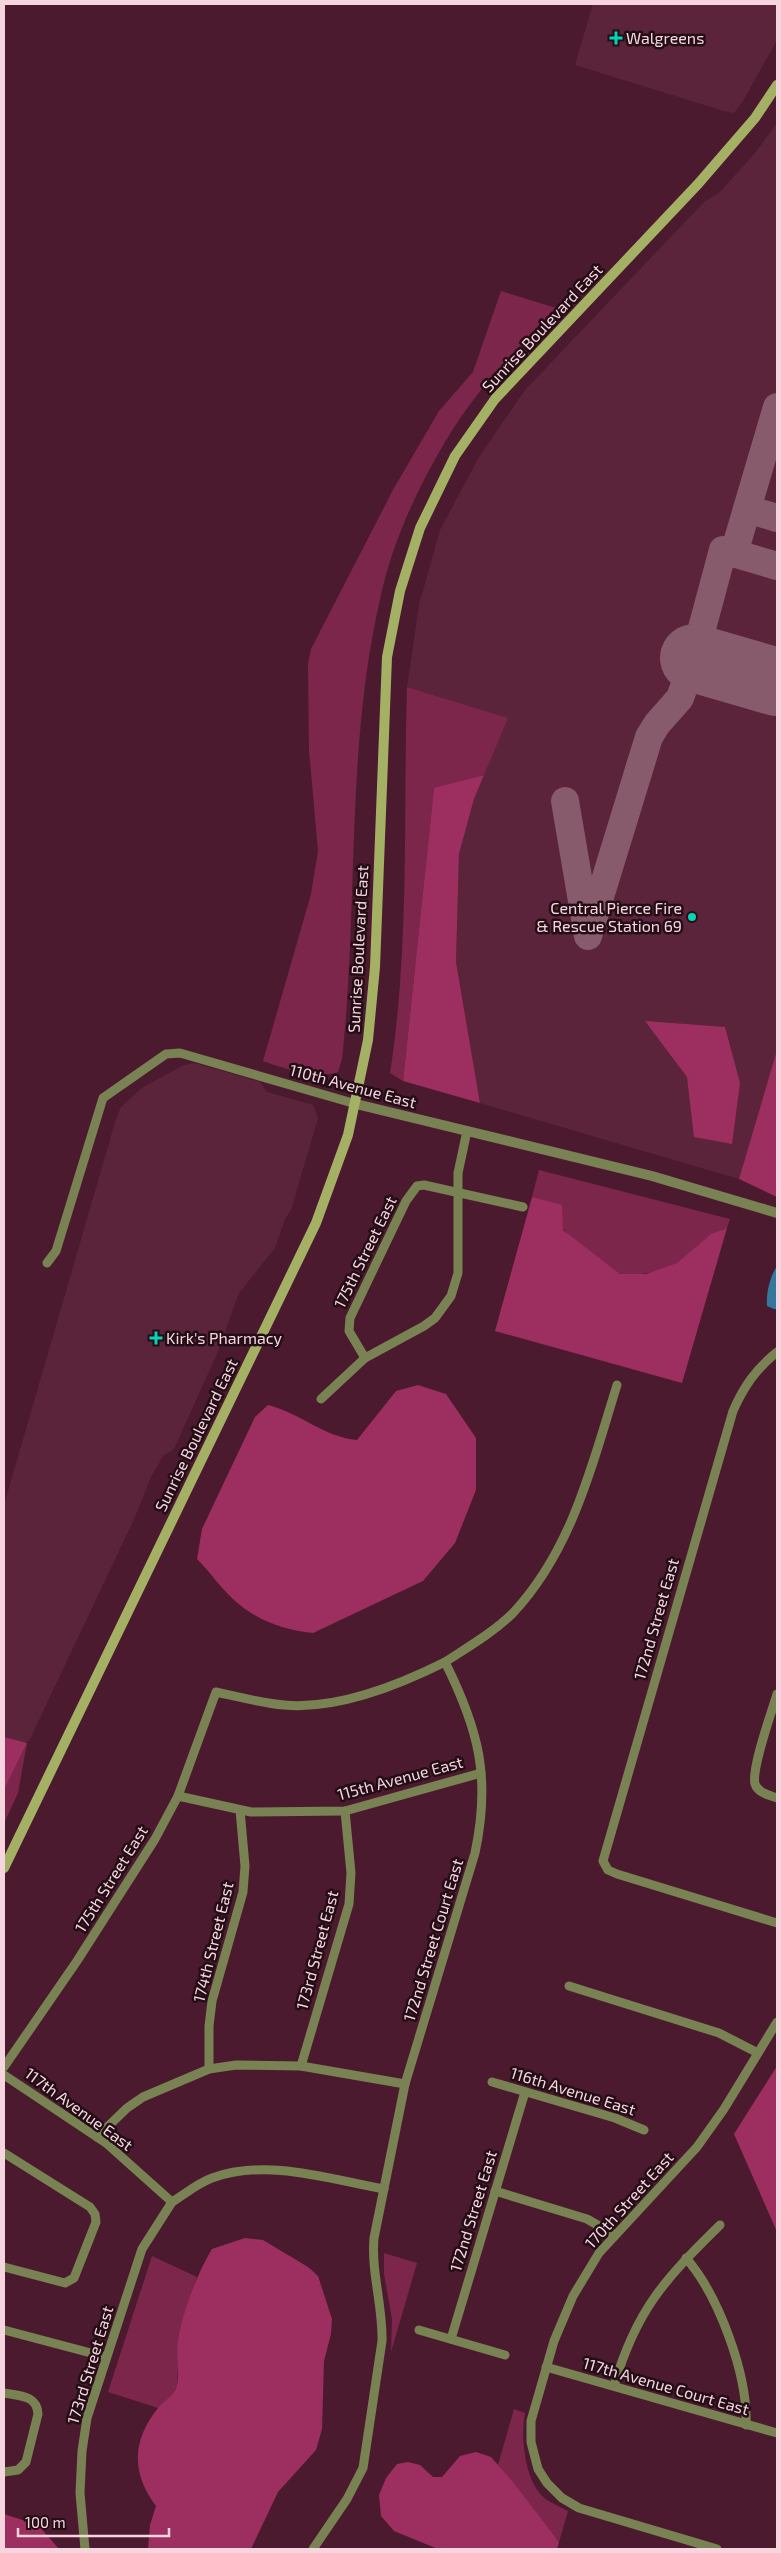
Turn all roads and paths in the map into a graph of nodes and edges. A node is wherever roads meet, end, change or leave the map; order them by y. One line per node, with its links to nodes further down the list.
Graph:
1 (777, 85): 2 (main road, Sunrise Boulevard East)
2 (356, 1104): 3 (street, 110th Avenue East); 7 (street, 110th Avenue East); 19 (main road, Sunrise Boulevard East)
3 (467, 1131): 4 (street); 6 (street, 110th Avenue East)
4 (456, 1191): 5 (street); 9 (street); 9 (street, 175th Street East)
5 (522, 1207)
6 (777, 1213)
7 (47, 1263)
8 (777, 1352): 20 (street, 172nd Street East)
9 (365, 1358): 11 (street)
10 (617, 1386): 12 (street)
11 (321, 1399)
12 (445, 1662): 14 (street, 172nd Street Court East); 15 (street, 175th Street East)
13 (777, 1694): 16 (street)
14 (481, 1773): 18 (street, 115th Avenue East); 29 (street, 172nd Street Court East)
15 (178, 1796): 17 (street, 115th Avenue East); 25 (street, 175th Street East)
16 (777, 1798)
17 (240, 1810): 18 (street, 115th Avenue East); 26 (street, 174th Street East)
18 (345, 1811): 24 (street, 173rd Street East)
19 (4, 1868)
20 (777, 1923)
21 (569, 1986): 23 (street)
22 (777, 2022): 23 (street, 170th Street East)
23 (758, 2053): 38 (street, 170th Street East)
24 (301, 2066): 26 (street); 29 (street)
25 (4, 2067)
26 (209, 2069): 32 (street)
27 (4, 2074): 32 (street, 117th Avenue East)
28 (492, 2082): 30 (street, 116th Avenue East)
29 (406, 2084): 34 (street, 172nd Street Court East)
30 (525, 2092): 31 (street, 116th Avenue East); 35 (street, 172nd Street East)
31 (644, 2130)
32 (97, 2136): 36 (street, 117th Avenue East)
33 (4, 2153): 40 (street)
34 (384, 2189): 36 (street); 53 (street, 172nd Street Court East)
35 (495, 2191): 38 (street); 43 (street, 172nd Street East)
36 (172, 2202): 45 (street, 173rd Street East)
37 (720, 2225): 39 (street)
38 (615, 2235): 46 (street, 170th Street East)
39 (686, 2258): 47 (street); 49 (street)
40 (4, 2268)
41 (4, 2330): 45 (street)
42 (419, 2330): 43 (street)
43 (451, 2339): 44 (street)
44 (505, 2355)
45 (106, 2357): 52 (street, 173rd Street East)
46 (546, 2367): 47 (street, 117th Avenue Court East); 54 (street, 170th Street East)
47 (614, 2386): 49 (street, 117th Avenue Court East)
48 (4, 2393): 51 (street)
49 (746, 2425): 50 (street, 117th Avenue Court East)
50 (777, 2433)
51 (4, 2472)
52 (86, 2549)
53 (314, 2549)
54 (718, 2549)

